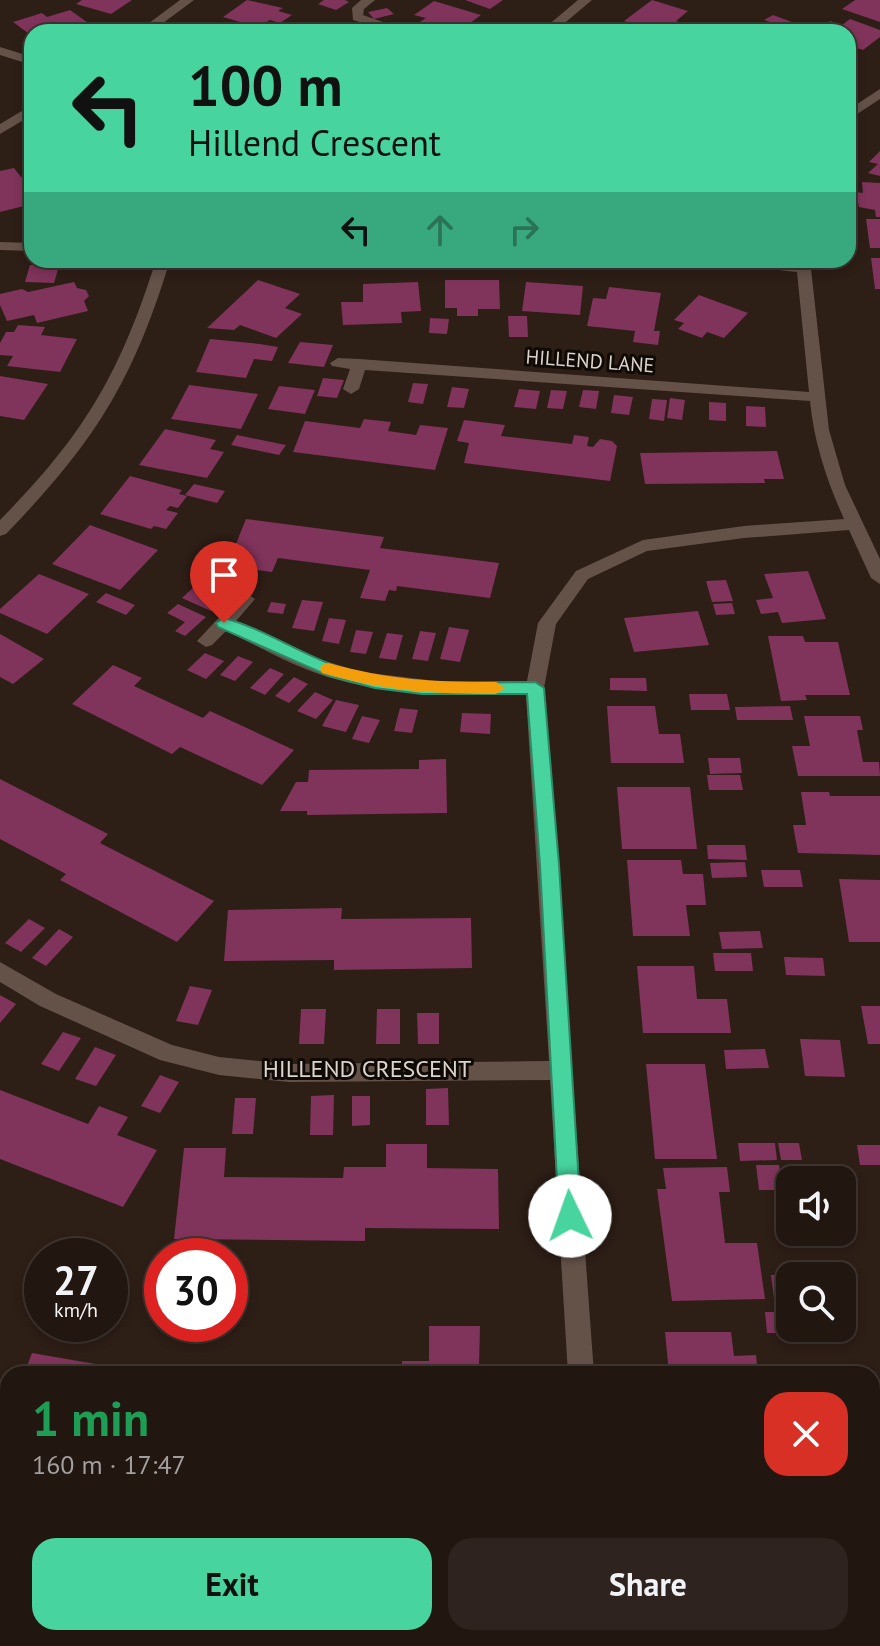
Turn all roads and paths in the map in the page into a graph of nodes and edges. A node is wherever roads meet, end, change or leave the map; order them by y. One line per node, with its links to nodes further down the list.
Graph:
1 (188, 0): 4 (street)
2 (369, 0): 5 (street)
3 (586, 0): 6 (street)
4 (154, 24)
5 (379, 24)
6 (556, 24)
7 (0, 51): 8 (street)
8 (24, 58)
9 (880, 93): 10 (street)
10 (856, 110)
11 (24, 114): 12 (street)
12 (0, 130)
13 (0, 246): 14 (street)
14 (24, 247)
15 (161, 268): 22 (street)
16 (804, 268): 20 (street)
17 (338, 363): 18 (street, HILLEND LANE)
18 (359, 364): 19 (street); 20 (street, HILLEND LANE)
19 (351, 389)
20 (818, 397): 21 (street)
21 (854, 524): 23 (street); 27 (street)
22 (0, 530)
23 (880, 578)
24 (246, 599): 25 (street)
25 (224, 623): 26 (street); 27 (street)
26 (206, 641)
27 (535, 688): 29 (street)
28 (0, 971): 29 (street, HILLEND CRESCENT)
29 (562, 1070): 30 (street)
30 (580, 1366)

